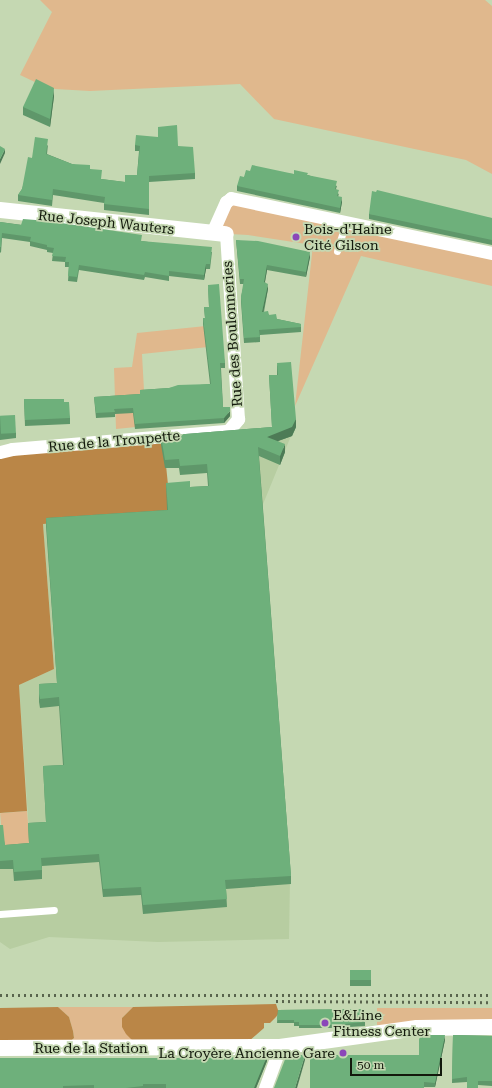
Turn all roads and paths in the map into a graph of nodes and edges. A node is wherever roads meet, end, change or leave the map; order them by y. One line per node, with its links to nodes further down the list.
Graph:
1 (0, 210): 3 (street, Rue Joseph Wauters)
2 (346, 222): 3 (street); 4 (lane); 5 (street)
3 (219, 233): 6 (street, Rue des Boulonneries)
4 (337, 251)
5 (492, 253)
6 (228, 430): 7 (street, Rue de la Troupette)
7 (0, 452)
8 (54, 910): 9 (lane)
9 (0, 914)
10 (492, 1027): 11 (street, Rue de la Station)
11 (280, 1047): 12 (street, Rue de la Station); 13 (street)
12 (0, 1048)
13 (265, 1088)

